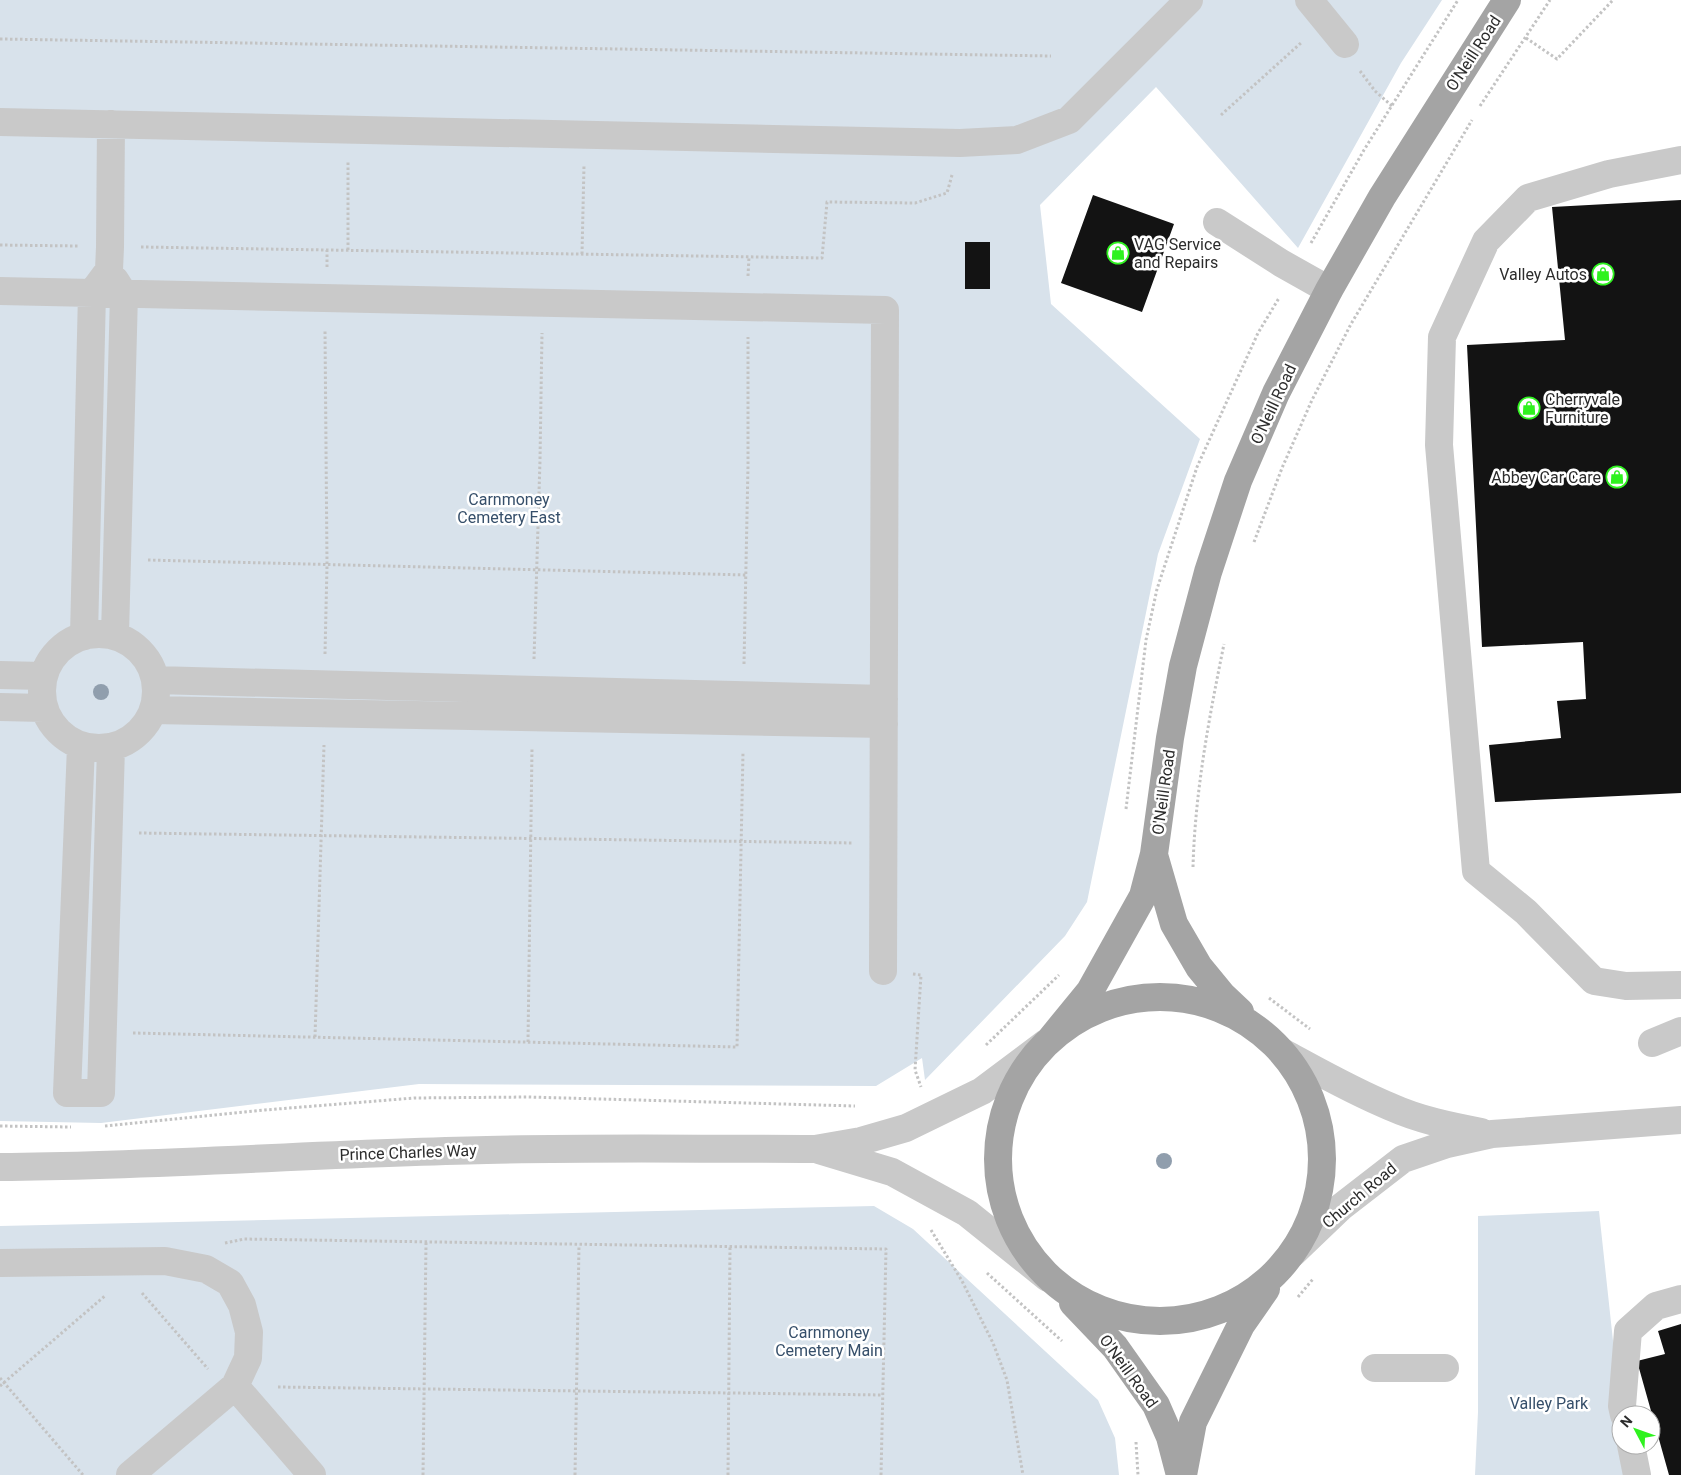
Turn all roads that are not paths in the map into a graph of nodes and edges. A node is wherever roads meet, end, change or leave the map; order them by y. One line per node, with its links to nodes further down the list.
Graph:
1 (1189, 0): 6 (street)
2 (1507, 0): 10 (main road, O'Neill Road)
3 (1317, 10): 4 (street)
4 (1345, 44)
5 (0, 122): 6 (street)
6 (111, 124): 9 (street)
7 (1681, 160): 27 (street)
8 (1217, 222): 10 (street)
9 (109, 258): 12 (street); 13 (street)
10 (1329, 290): 25 (main road, O'Neill Road)
11 (0, 291): 12 (street)
12 (92, 293): 13 (street); 15 (street)
13 (124, 294): 14 (street); 22 (street)
14 (115, 635): 15 (street); 18 (street)
15 (84, 636): 17 (street)
16 (0, 675): 17 (street)
17 (43, 676): 20 (street)
18 (156, 680): 21 (street); 22 (street)
19 (0, 707): 20 (street)
20 (44, 708): 23 (street)
21 (153, 710): 22 (street); 24 (street)
22 (884, 711): 26 (street)
23 (81, 746): 24 (street); 24 (street)
24 (111, 746)
25 (1154, 854): 28 (main road, O'Neill Road); 30 (main road, O'Neill Road)
26 (883, 971)
27 (1681, 985)
28 (1252, 1024): 30 (main road); 32 (main road, O'Neill Road)
29 (1681, 1031): 31 (street)
30 (1048, 1041): 35 (street, Prince Charles Way); 39 (main road)
31 (1652, 1043)
32 (1284, 1053): 34 (street, Church Road); 37 (main road, O'Neill Road)
33 (1681, 1120): 34 (street, Church Road)
34 (1492, 1134): 37 (street, Church Road)
35 (815, 1149): 36 (street, Prince Charles Way); 39 (street, Prince Charles Way)
36 (0, 1167)
37 (1285, 1262): 39 (main road); 48 (main road, O'Neill Road)
38 (0, 1263): 43 (street)
39 (1051, 1281): 48 (main road, O'Neill Road)
40 (1681, 1299): 44 (street)
41 (1375, 1368): 42 (street)
42 (1444, 1368)
43 (232, 1389): 46 (street); 47 (street)
44 (1622, 1405)
45 (1633, 1455): 49 (street)
46 (130, 1475)
47 (312, 1475)
48 (1182, 1475)
49 (1637, 1475)

